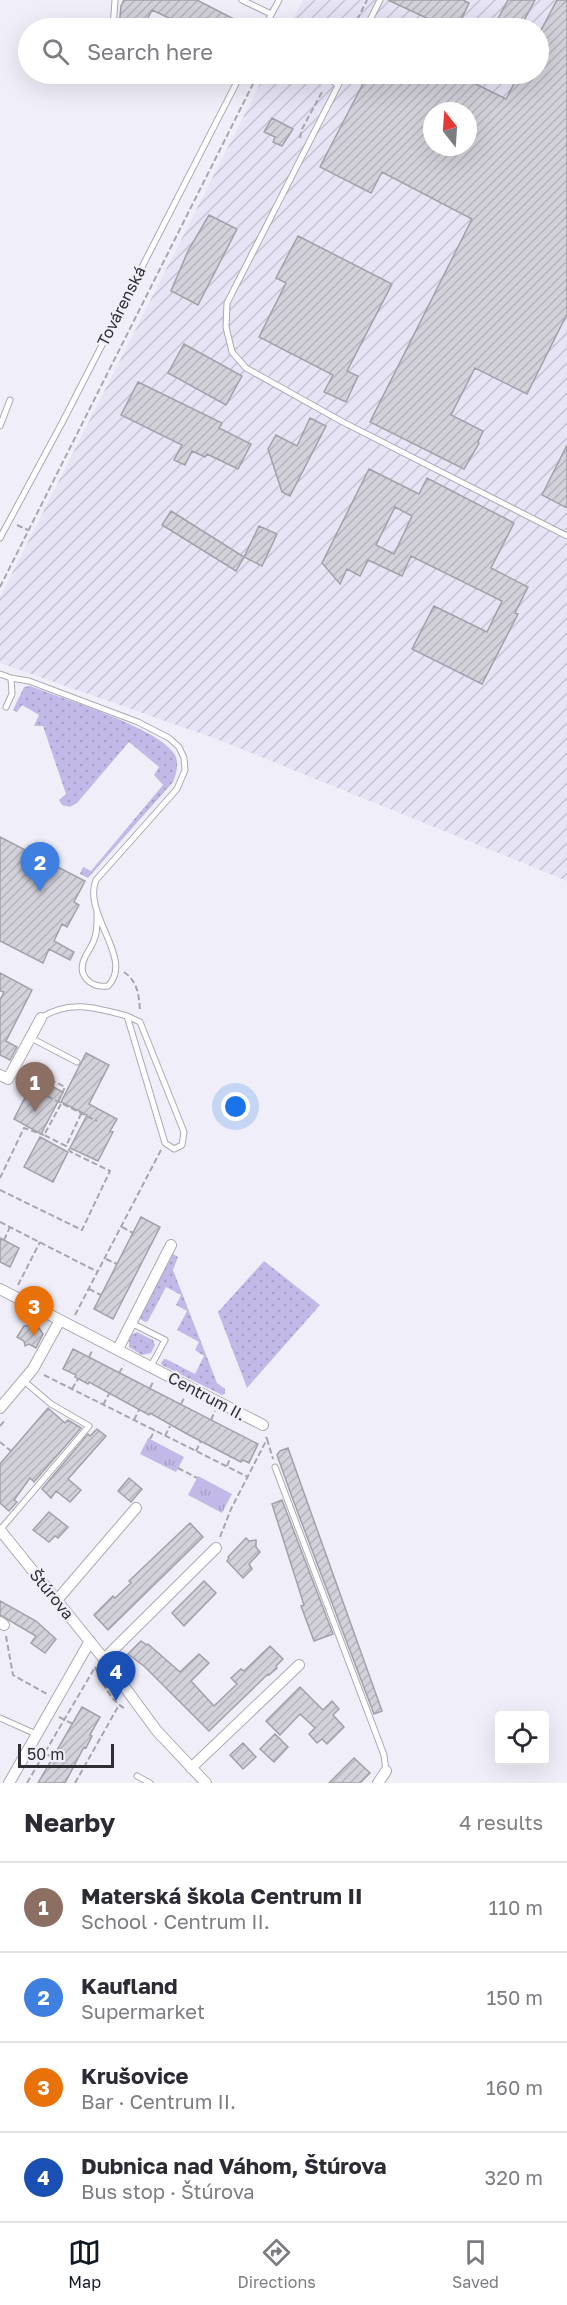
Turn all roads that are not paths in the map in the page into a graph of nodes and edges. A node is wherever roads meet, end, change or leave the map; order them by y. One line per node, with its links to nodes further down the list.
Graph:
1 (116, 0): 6 (lane)
2 (242, 0): 5 (lane)
3 (279, 0): 5 (lane)
4 (380, 0): 8 (lane)
5 (271, 14): 7 (lane)
6 (114, 18)
7 (269, 18)
8 (371, 18)
9 (236, 84): 13 (lane, Továrenská)
10 (338, 85): 15 (lane)
11 (10, 400): 12 (lane)
12 (0, 426)
13 (9, 522): 14 (lane); 16 (lane, Továrenská)
14 (0, 527)
15 (567, 536)
16 (0, 538)
17 (0, 674): 18 (lane)
18 (11, 678): 19 (lane); 20 (lane)
19 (6, 707)
20 (97, 911): 20 (lane)
21 (127, 1016): 21 (lane); 22 (lane)
22 (41, 1018): 23 (street)
23 (31, 1038): 24 (lane); 25 (street)
24 (77, 1062)
25 (0, 1075)
26 (171, 1245): 29 (street)
27 (0, 1289): 28 (street, Centrum II.)
28 (65, 1322): 30 (street, Centrum II.); 32 (street)
29 (131, 1323): 30 (street); 31 (lane, Centrum II.)
30 (118, 1349): 31 (street, Centrum II.)
31 (151, 1366): 34 (street, Centrum II.)
32 (28, 1385): 33 (street); 37 (lane)
33 (0, 1408)
34 (263, 1425)
35 (275, 1467): 48 (lane)
36 (136, 1508): 39 (street)
37 (0, 1530): 39 (street, Štúrova)
38 (216, 1548): 41 (street)
39 (57, 1600): 40 (street, Štúrova)
40 (90, 1641): 41 (street, Štúrova); 46 (street)
41 (102, 1657): 47 (street, Štúrova)
42 (299, 1665): 47 (street)
43 (0, 1718): 44 (lane)
44 (8, 1723): 45 (lane); 46 (lane)
45 (0, 1725)
46 (38, 1735): 50 (street)
47 (191, 1768): 52 (street, Štúrova)
48 (386, 1771): 53 (street)
49 (137, 1776): 51 (lane)
50 (9, 1783)
51 (150, 1783)
52 (206, 1783)
53 (378, 1783)

